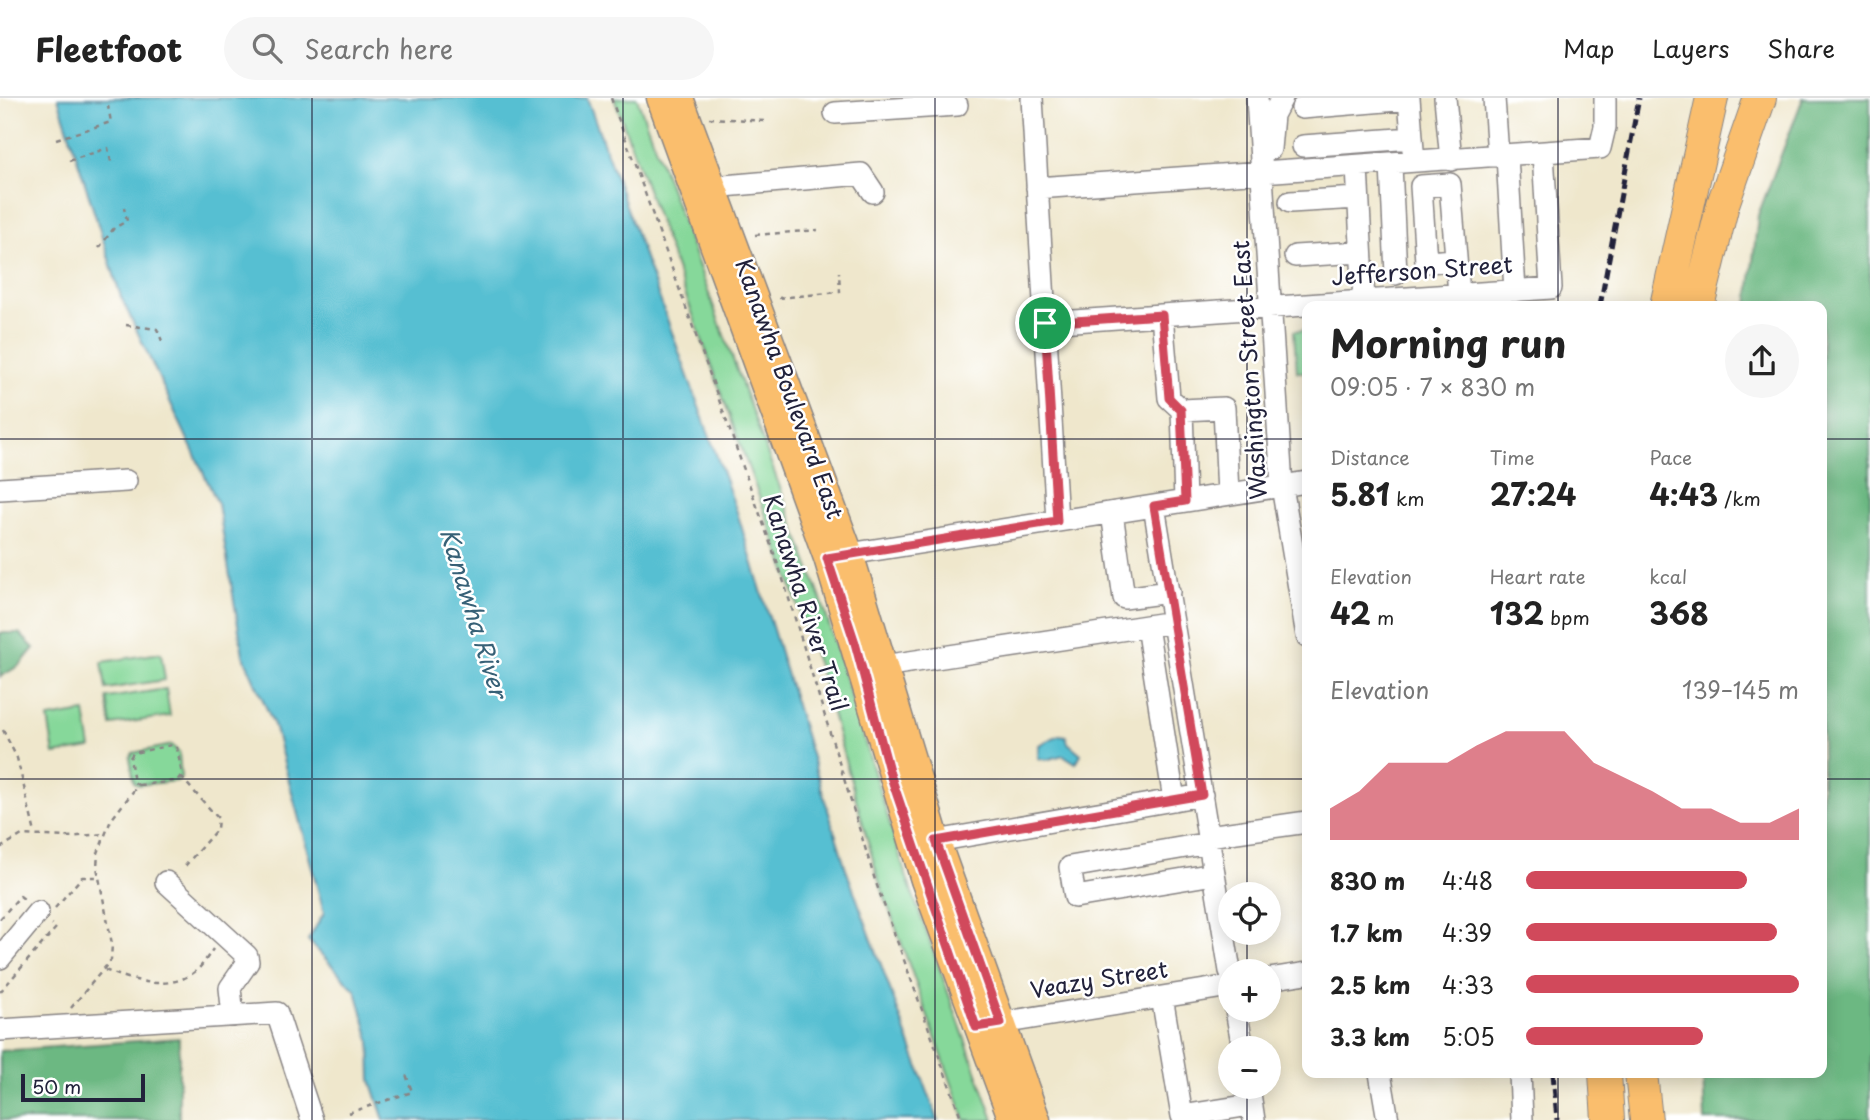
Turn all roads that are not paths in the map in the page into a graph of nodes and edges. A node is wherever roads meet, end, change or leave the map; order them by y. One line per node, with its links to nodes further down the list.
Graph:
1 (660, 98): 55 (main road, Kanawha Boulevard East)
2 (680, 98): 25 (main road, Kanawha Boulevard East)
3 (1032, 98): 26 (street)
4 (1257, 98): 24 (street, Washington Street East)
5 (1282, 98): 24 (street)
6 (1445, 98): 20 (street)
7 (1494, 98): 19 (street)
8 (1605, 98): 18 (street)
9 (1712, 98): 39 (highway)
10 (1760, 98): 40 (highway)
11 (1409, 99): 14 (street); 16 (street)
12 (905, 103): 13 (street); 15 (street)
13 (957, 105)
14 (1302, 108)
15 (835, 113)
16 (1412, 138): 17 (street); 21 (street)
17 (1303, 146)
18 (1543, 153): 19 (street); 35 (street, Jefferson Street)
19 (1502, 156): 20 (street); 35 (street)
20 (1451, 160): 21 (street)
21 (1414, 163): 22 (street)
22 (1391, 164): 23 (street); 30 (street)
23 (1357, 167): 24 (street); 29 (street)
24 (1262, 174): 26 (street); 42 (street, Washington Street East)
25 (713, 187): 27 (street); 55 (main road, Kanawha Boulevard East)
26 (1037, 188): 44 (street)
27 (873, 192)
28 (1290, 202): 29 (street)
29 (1359, 206): 30 (street); 31 (street)
30 (1393, 213): 34 (street)
31 (1362, 252): 32 (street); 38 (street)
32 (1295, 256)
33 (1456, 260): 36 (street)
34 (1396, 274)
35 (1515, 290): 37 (street, Jefferson Street)
36 (1459, 294): 37 (street, Jefferson Street); 38 (street, Jefferson Street)
37 (1486, 299)
38 (1364, 301)
39 (1667, 301)
40 (1699, 301)
41 (1302, 305): 42 (street, Jefferson Street)
42 (1271, 307): 43 (street, Jefferson Street); 48 (street, Washington Street East)
43 (1162, 315): 44 (street, Jefferson Street); 45 (street)
44 (1045, 323): 54 (street)
45 (1181, 410): 50 (street); 51 (street)
46 (126, 481): 49 (street)
47 (1302, 483): 48 (street)
48 (1282, 486): 50 (street); 56 (street, Washington Street East)
49 (0, 489)
50 (1228, 494): 51 (street)
51 (1185, 501): 52 (street)
52 (1154, 506): 53 (street); 57 (street)
53 (1112, 513): 54 (street); 57 (street)
54 (1057, 521): 55 (street)
55 (839, 556): 60 (main road, Kanawha Boulevard East); 76 (main road, Kanawha Boulevard East)
56 (1302, 577)
57 (1168, 592): 58 (street)
58 (1173, 622): 59 (street); 61 (street)
59 (1147, 626): 60 (street); 62 (street)
60 (883, 666): 65 (main road, Kanawha Boulevard East)
61 (1202, 795): 62 (street); 64 (street)
62 (1174, 800): 65 (street)
63 (1302, 823): 64 (street)
64 (1209, 840): 66 (street); 66 (street)
65 (936, 841): 76 (main road, Kanawha Boulevard East)
66 (1214, 874): 70 (street)
67 (166, 881): 75 (street)
68 (47, 910): 69 (street)
69 (0, 958)
70 (1228, 959)
71 (1302, 974): 72 (street)
72 (1281, 977)
73 (1218, 988): 74 (street, Veazy Street)
74 (1162, 996): 76 (street, Veazy Street); 82 (street)
75 (233, 1016): 77 (street); 83 (street)
76 (989, 1025): 84 (main road, Kanawha Boulevard East); 85 (main road, Kanawha Boulevard East)
77 (0, 1030)
78 (1381, 1078): 86 (street)
79 (1520, 1078): 87 (street)
80 (1605, 1078): 88 (highway)
81 (1642, 1078): 89 (highway)
82 (1246, 1113)
83 (312, 1120)
84 (1012, 1120)
85 (1037, 1120)
86 (1388, 1120)
87 (1522, 1120)
88 (1608, 1120)
89 (1646, 1120)

